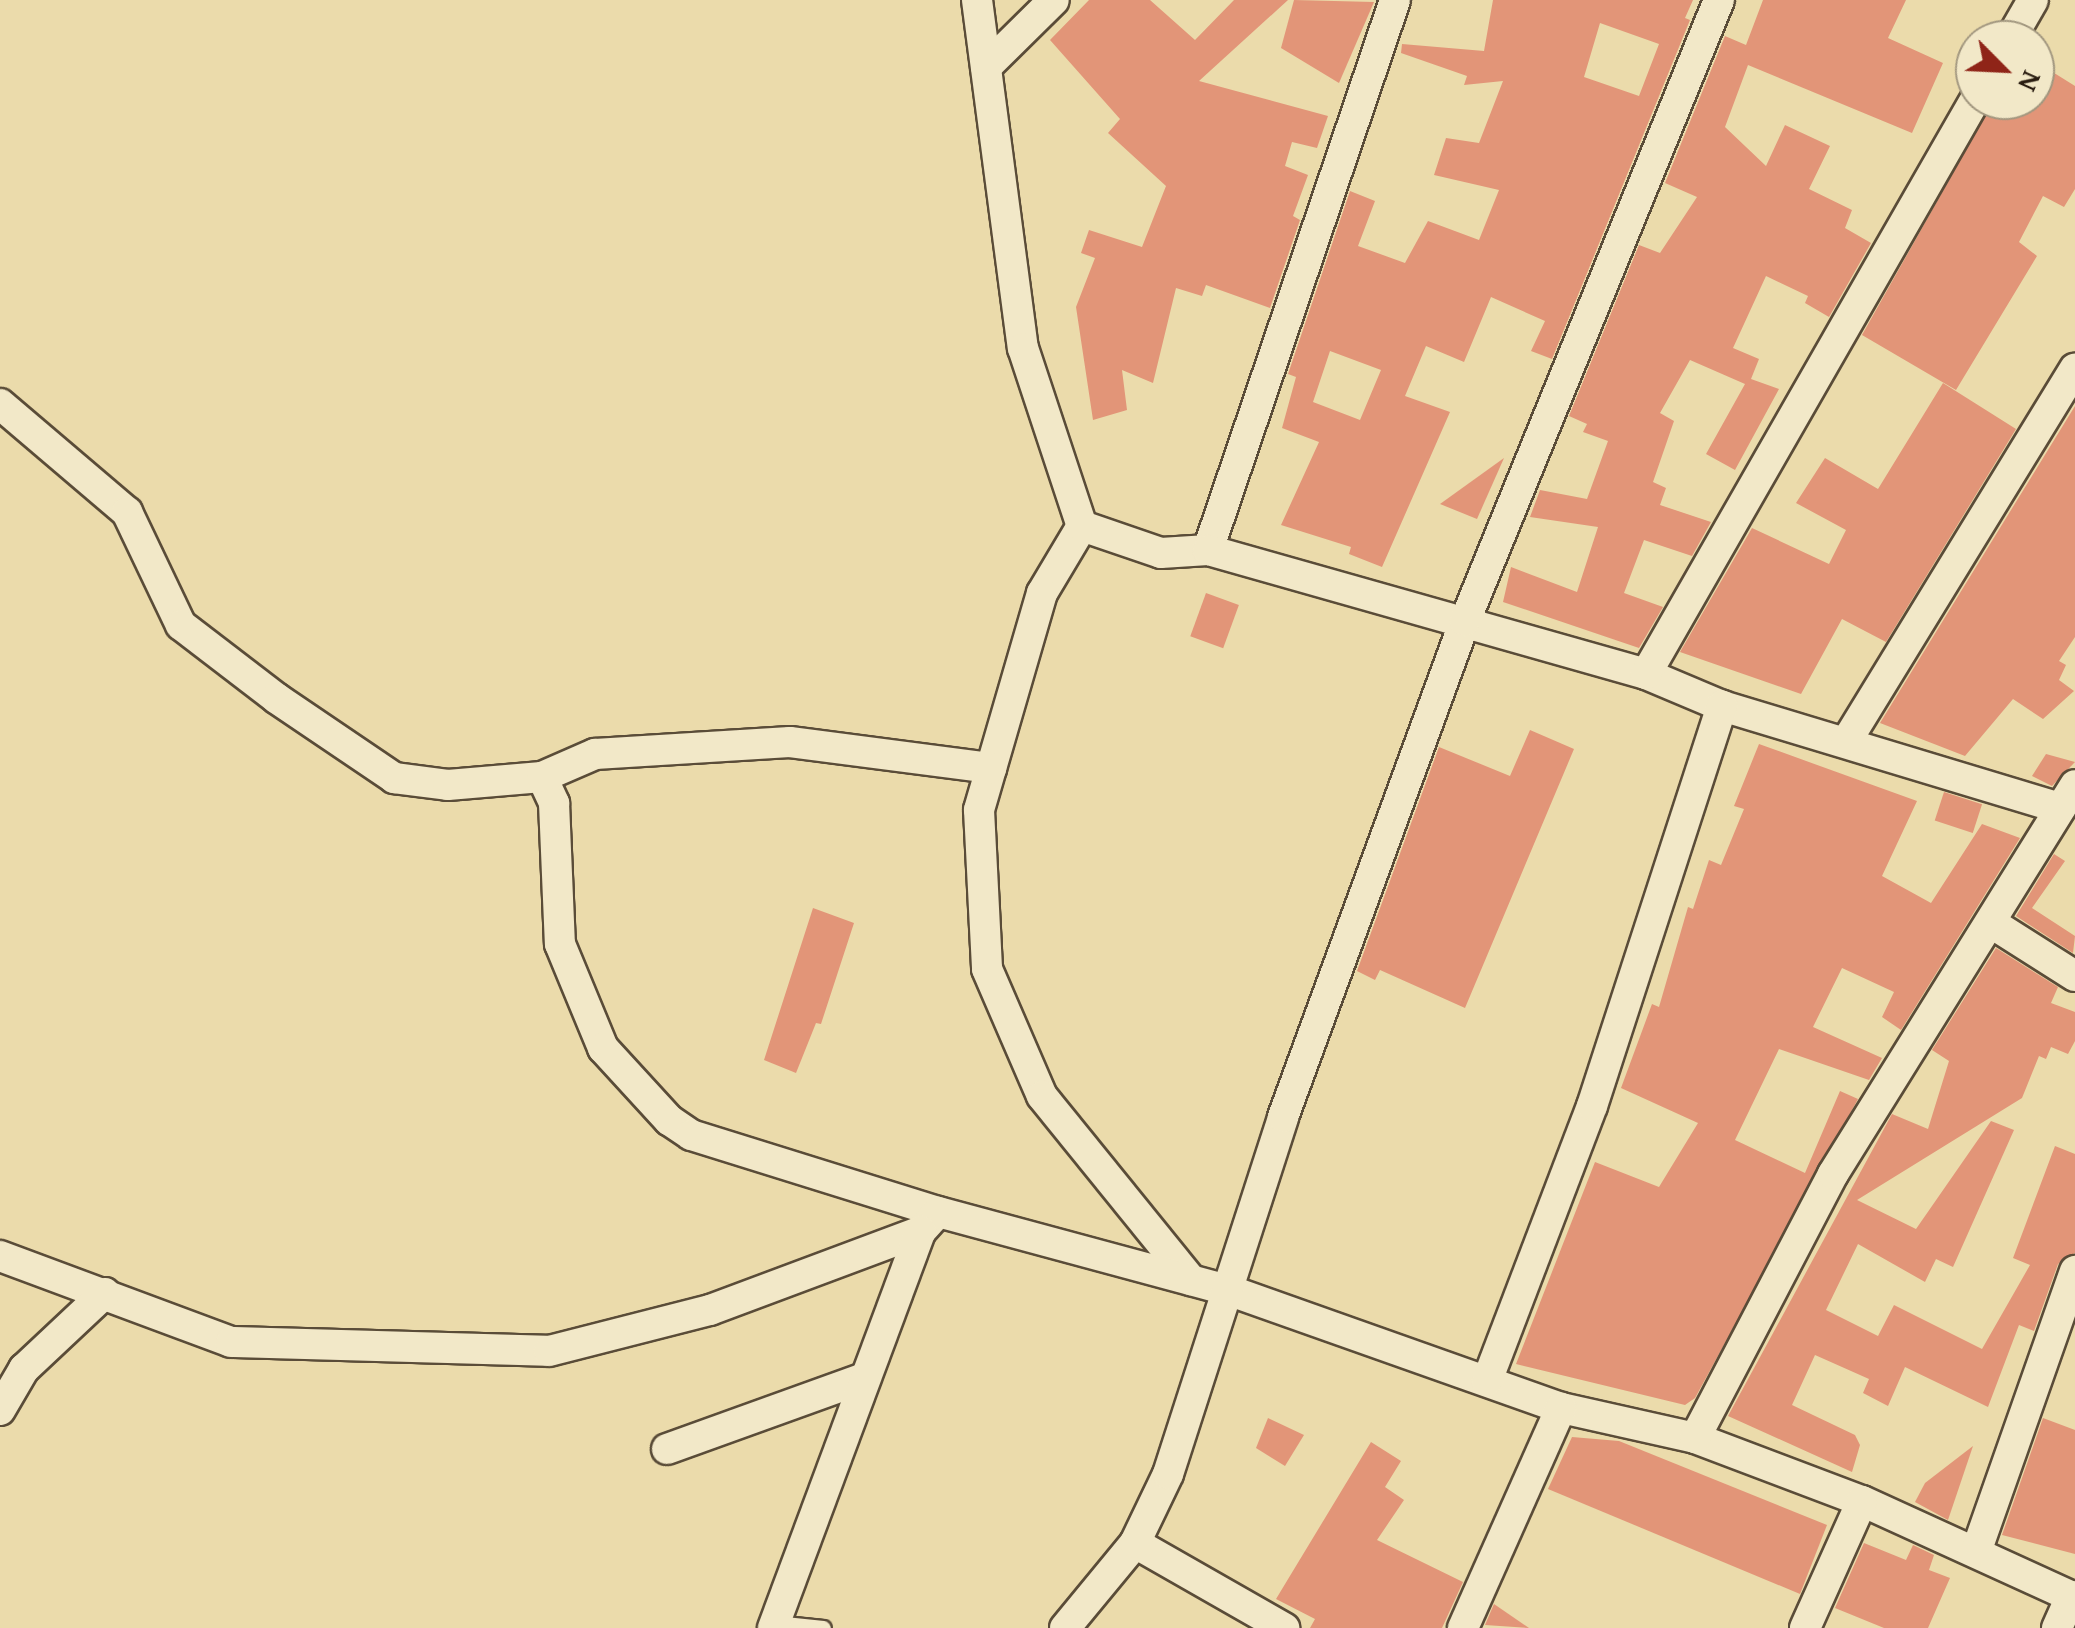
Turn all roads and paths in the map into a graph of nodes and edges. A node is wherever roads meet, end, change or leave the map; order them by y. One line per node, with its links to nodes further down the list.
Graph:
1 (977, 0): 5 (street)
2 (1054, 0): 5 (street)
3 (1395, 0): 10 (street)
4 (1719, 0): 11 (street)
5 (986, 67): 9 (street)
6 (1965, 120): 12 (street)
7 (2075, 370): 14 (street)
8 (0, 404): 16 (street)
9 (1082, 526): 10 (street); 15 (street)
10 (1208, 550): 11 (street)
11 (1465, 620): 12 (street); 24 (street)
12 (1646, 674): 13 (street)
13 (1722, 706): 14 (street); 27 (street)
14 (1846, 742): 17 (street)
15 (991, 768): 16 (street); 23 (street)
16 (542, 777): 20 (street)
17 (2068, 797): 18 (street)
18 (1993, 924): 19 (street); 30 (street)
19 (2075, 976)
20 (929, 1221): 23 (street); 25 (street); 26 (street)
21 (0, 1256): 25 (street)
22 (2075, 1270): 34 (street)
23 (1191, 1280): 24 (street)
24 (1228, 1290): 27 (street); 33 (street)
25 (105, 1294): 29 (street)
26 (861, 1378): 31 (street); 37 (street)
27 (1486, 1381): 28 (street)
28 (1561, 1408): 30 (street); 42 (street)
29 (0, 1410)
30 (1695, 1438): 32 (street)
31 (667, 1450)
32 (1862, 1501): 34 (street); 43 (street)
33 (1136, 1543): 35 (street); 41 (street)
34 (1976, 1552): 36 (street)
35 (1103, 1586): 39 (street); 40 (street)
36 (2073, 1597): 44 (street)
37 (774, 1625): 38 (lane)
38 (822, 1628)
39 (1065, 1628)
40 (1100, 1628)
41 (1284, 1628)
42 (1463, 1628)
43 (1805, 1628)
44 (2057, 1628)

